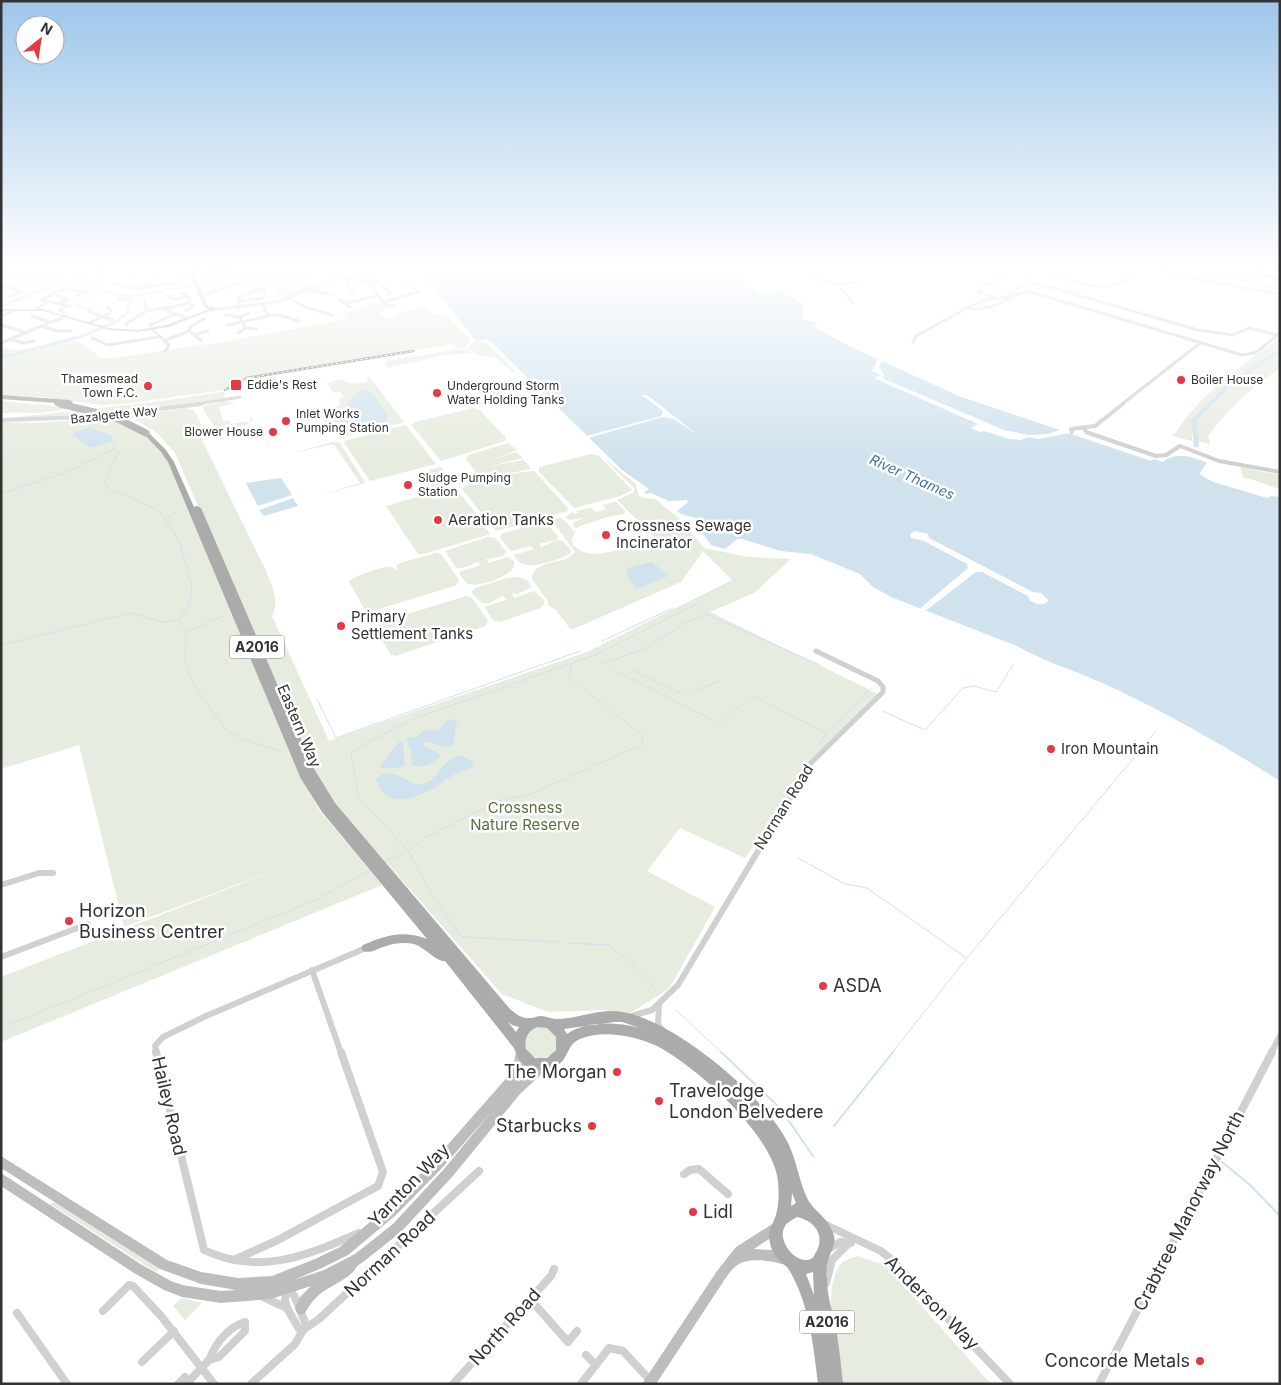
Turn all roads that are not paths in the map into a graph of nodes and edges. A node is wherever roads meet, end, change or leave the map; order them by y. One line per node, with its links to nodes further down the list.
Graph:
1 (23, 334): 11 (street)
2 (156, 334): 9 (street)
3 (182, 334): 12 (street)
4 (199, 334): 8 (street)
5 (920, 334): 17 (street)
6 (1169, 334): 18 (street)
7 (1278, 334): 18 (street)
8 (195, 335): 13 (street)
9 (158, 337): 12 (street); 16 (street)
10 (92, 338): 19 (street)
11 (10, 339): 14 (street); 15 (street)
12 (166, 340): 22 (street)
13 (201, 340)
14 (34, 341)
15 (1, 342)
16 (136, 342): 19 (street); 20 (street)
17 (913, 342)
18 (1200, 343): 27 (street)
19 (108, 345): 21 (street)
20 (138, 347)
21 (112, 351)
22 (165, 352)
23 (1, 398): 26 (main road, Eastern Way / A2016, bridge); 26 (main road, Eastern Way / A2016, bridge)
24 (227, 400): 25 (street, Bazalgette Way)
25 (1, 420)
26 (148, 432): 29 (main road, Eastern Way / A2016)
27 (1280, 472)
28 (816, 652): 38 (street, Norman Road)
29 (373, 861): 30 (main road, Eastern Way / A2016)
30 (382, 871): 37 (main road, Eastern Way / A2016); 40 (main road, Eastern Way / A2016)
31 (53, 873): 32 (street)
32 (1, 885)
33 (88, 924): 35 (street)
34 (367, 948): 36 (street, Hailey Road); 37 (main road)
35 (1, 957)
36 (312, 970): 59 (street); 59 (street, Hailey Road)
37 (478, 992): 45 (main road, Eastern Way / A2016)
38 (662, 1002): 39 (street, Norman Road); 42 (street)
39 (623, 1018): 41 (main road); 42 (main road)
40 (531, 1024): 41 (main road); 45 (main road)
41 (554, 1025): 44 (main road)
42 (667, 1036): 52 (main road)
43 (1279, 1039): 90 (street, Crabtree Manorway North)
44 (564, 1045): 46 (main road); 53 (main road)
45 (520, 1049): 46 (main road); 54 (street, Yarnton Way)
46 (548, 1062): 58 (street, Yarnton Way)
47 (1, 1161): 63 (street, Yarnton Way)
48 (477, 1173): 71 (street, Norman Road)
49 (684, 1174): 51 (street)
50 (1, 1179): 64 (street, Yarnton Way)
51 (728, 1194)
52 (814, 1217): 53 (main road); 55 (street, Anderson Way); 57 (main road)
53 (779, 1223): 60 (street); 61 (main road)
54 (368, 1229): 59 (street, Hailey Road); 63 (street, Yarnton Way)
55 (859, 1242): 56 (street); 89 (street, Anderson Way)
56 (849, 1243): 57 (street); 68 (street)
57 (823, 1256): 61 (main road); 68 (main road, A2016)
58 (359, 1258): 63 (street, Yarnton Way); 67 (street)
59 (231, 1261)
60 (732, 1261): 61 (street); 80 (street)
61 (789, 1262): 87 (main road, A2016)
62 (554, 1269): 65 (street, North Road)
63 (287, 1284): 64 (street, Yarnton Way); 66 (street); 67 (street)
64 (259, 1296): 66 (street)
65 (530, 1299): 73 (street); 85 (street, North Road)
66 (287, 1308): 71 (street)
67 (301, 1309): 71 (street)
68 (824, 1310): 88 (main road, A2016)
69 (103, 1311): 72 (street)
70 (17, 1313): 81 (street)
71 (303, 1330): 84 (street, Norman Road)
72 (174, 1331): 76 (street); 78 (street)
73 (577, 1331)
74 (586, 1355): 77 (street)
75 (209, 1360): 75 (street); 78 (street)
76 (142, 1362)
77 (596, 1365): 80 (street); 86 (street)
78 (202, 1368): 79 (street); 83 (street)
79 (190, 1382): 82 (street)
80 (650, 1382)
81 (67, 1384)
82 (178, 1384)
83 (214, 1384)
84 (252, 1384)
85 (453, 1384)
86 (581, 1384)
87 (826, 1384)
88 (836, 1384)
89 (1010, 1384)
90 (1099, 1384)

